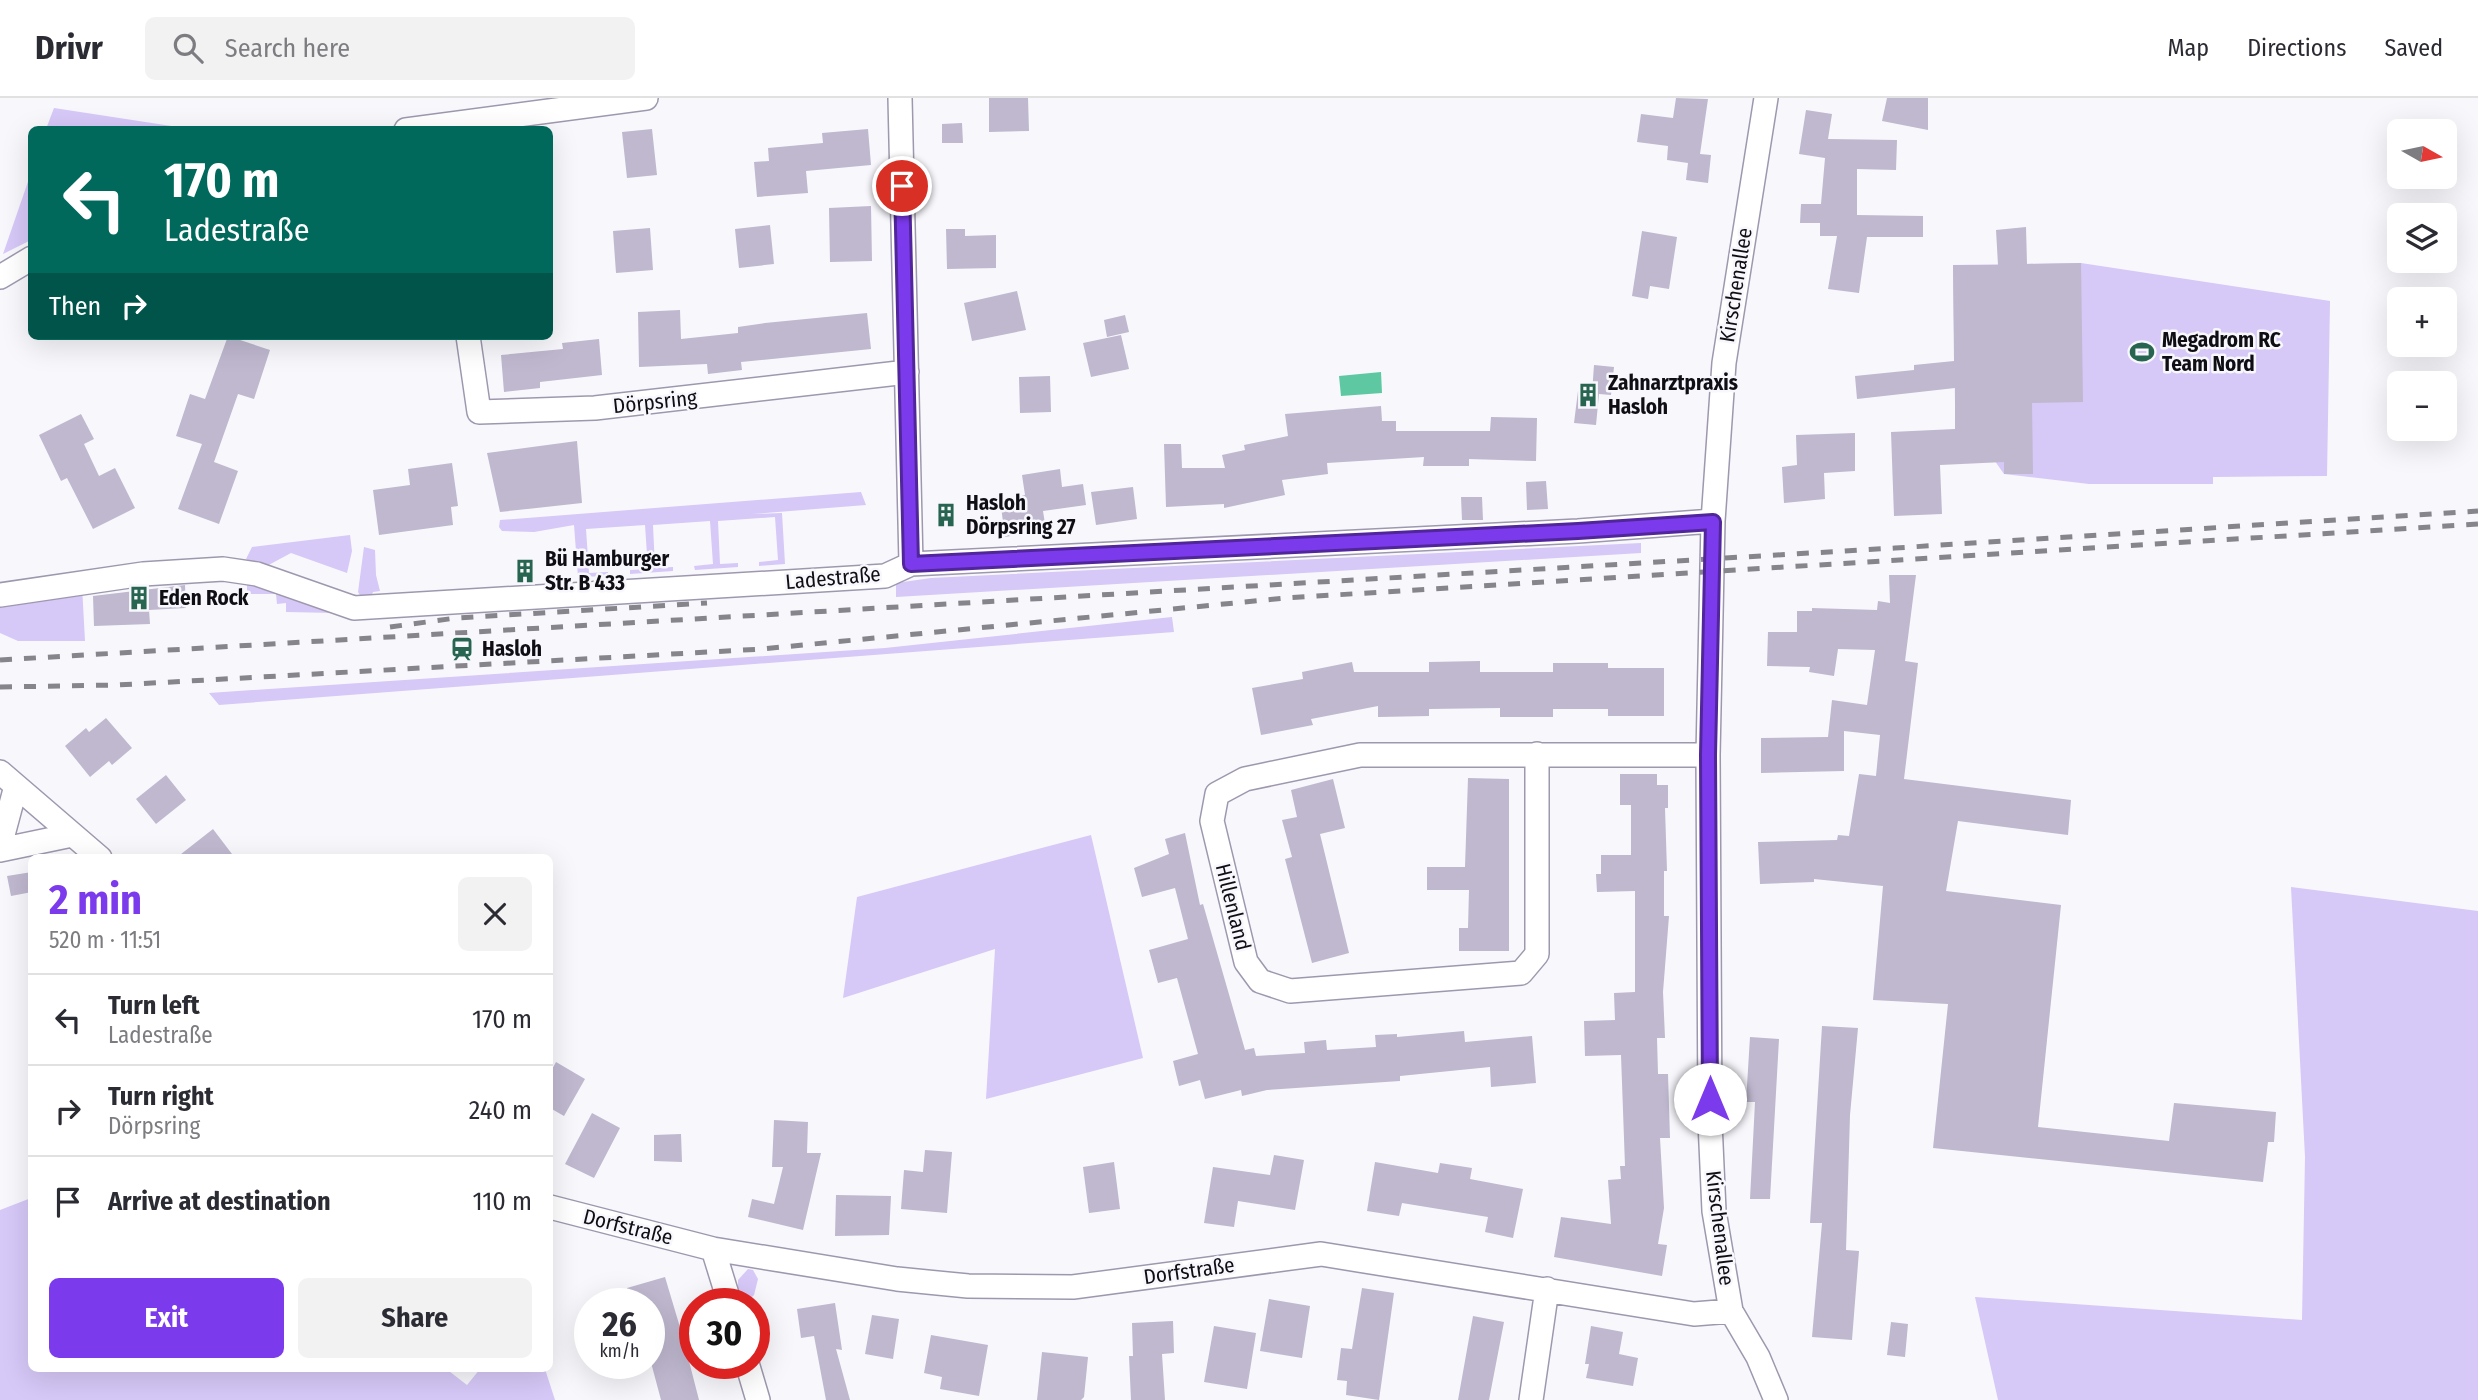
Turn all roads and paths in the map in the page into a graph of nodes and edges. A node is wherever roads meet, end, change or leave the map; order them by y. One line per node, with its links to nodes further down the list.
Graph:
1 (646, 98): 4 (street)
2 (900, 98): 8 (street)
3 (1766, 98): 9 (street, Kirschenallee)
4 (444, 126)
5 (28, 260): 6 (street)
6 (0, 277)
7 (469, 340): 8 (street, Dörpsring)
8 (906, 372): 10 (street)
9 (1713, 522): 10 (street, Ladestraße); 13 (street, Kirschenallee)
10 (911, 564): 11 (street, Ladestraße)
11 (0, 595)
12 (1537, 754): 12 (street, Hillenland); 13 (street, Hillenland)
13 (1708, 755): 22 (street, Kirschenallee)
14 (8, 779): 15 (street); 16 (street)
15 (72, 835): 16 (street); 17 (street)
16 (0, 848)
17 (95, 854)
18 (553, 1208): 19 (street, Dorfstraße)
19 (713, 1249): 20 (street); 21 (street, Dorfstraße)
20 (725, 1288)
21 (1547, 1289): 22 (street, Dorfstraße); 25 (street)
22 (1731, 1311): 26 (street)
23 (752, 1379): 24 (street)
24 (758, 1400)
25 (1531, 1400)
26 (1776, 1400)

